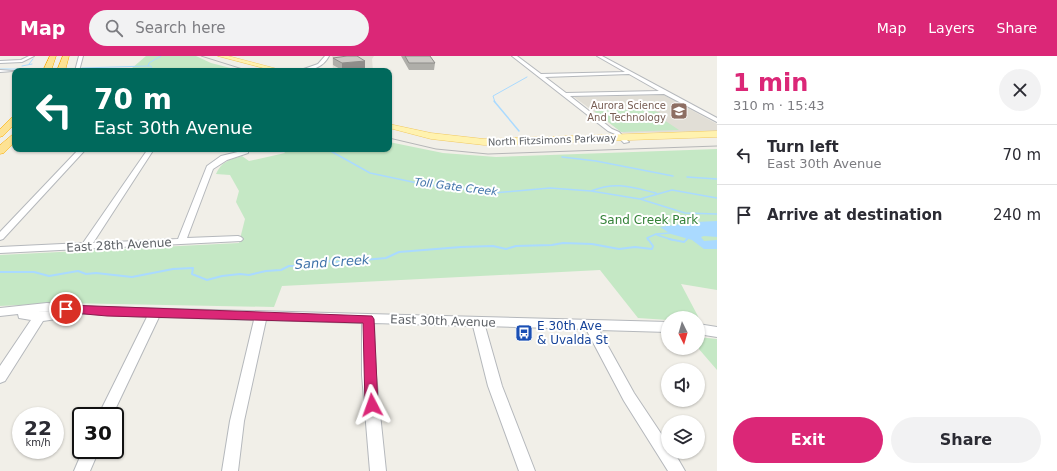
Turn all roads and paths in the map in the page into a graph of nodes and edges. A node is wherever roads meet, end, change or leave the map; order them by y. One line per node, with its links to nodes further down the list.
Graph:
1 (32, 56): 9 (street)
2 (53, 56): 10 (highway)
3 (66, 56): 11 (highway)
4 (81, 56): 12 (street)
5 (327, 56): 15 (street)
6 (514, 56): 20 (street)
7 (599, 56): 18 (street)
8 (218, 57): 13 (main road); 14 (main road)
9 (0, 62)
10 (48, 68)
11 (62, 68)
12 (78, 68)
13 (257, 68)
14 (268, 68)
15 (309, 68)
16 (2, 71): 17 (street); 19 (street)
17 (11, 71)
18 (631, 73): 20 (street); 21 (street)
19 (0, 76)
20 (539, 76): 23 (street)
21 (665, 92): 22 (street); 25 (street)
22 (635, 93): 23 (street); 24 (street)
23 (564, 95): 33 (street)
24 (643, 97)
25 (717, 120)
26 (12, 122): 29 (highway)
27 (392, 127): 33 (main road, North Fitzsimons Parkway)
28 (392, 133): 33 (main road, North Fitzsimons Parkway)
29 (0, 134)
30 (717, 134): 33 (main road, North Fitzsimons Parkway)
31 (717, 139): 33 (main road, North Fitzsimons Parkway)
32 (12, 140): 34 (highway)
33 (621, 140)
34 (0, 151)
35 (80, 152): 40 (street)
36 (149, 152): 43 (street)
37 (240, 152): 42 (street)
38 (247, 152): 39 (street)
39 (253, 160)
40 (0, 237)
41 (238, 239): 42 (street, East 28th Avenue)
42 (181, 242): 43 (street, East 28th Avenue)
43 (86, 246): 44 (street, East 28th Avenue)
44 (0, 250)
45 (44, 313): 46 (street, East 30th Avenue); 47 (street, East 30th Avenue); 55 (street)
46 (155, 313): 48 (street, East 30th Avenue); 56 (street)
47 (0, 314)
48 (261, 316): 49 (street, East 30th Avenue); 59 (street)
49 (368, 319): 50 (street, East 30th Avenue); 60 (street)
50 (478, 322): 51 (street, East 30th Avenue); 61 (street)
51 (590, 325): 52 (street, East 30th Avenue); 62 (street)
52 (661, 327)
53 (705, 330): 54 (street)
54 (717, 332)
55 (0, 377)
56 (109, 407)
57 (87, 459): 58 (street)
58 (82, 471)
59 (230, 471)
60 (378, 471)
61 (527, 471)
62 (677, 471)

